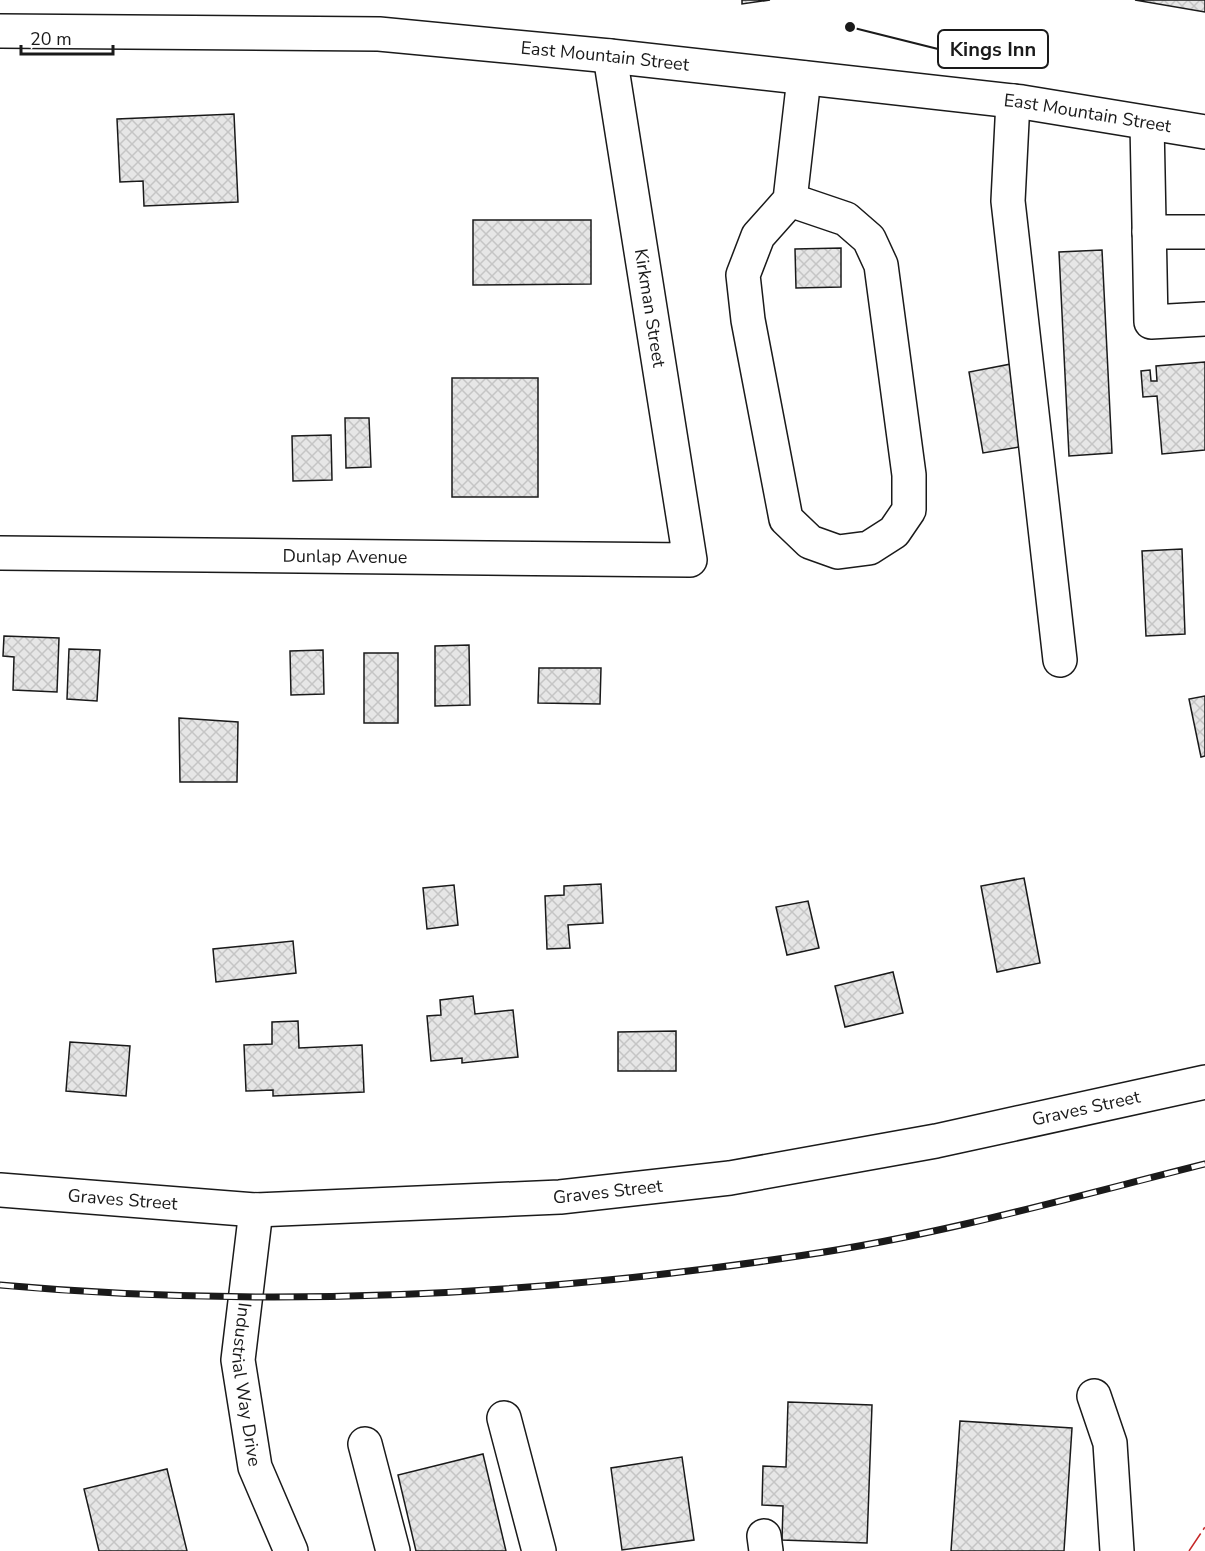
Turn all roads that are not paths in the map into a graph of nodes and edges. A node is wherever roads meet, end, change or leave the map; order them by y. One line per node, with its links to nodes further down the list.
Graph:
1 (0, 31): 2 (street, East Mountain Street)
2 (610, 56): 3 (street, East Mountain Street); 12 (street, Kirkman Street)
3 (804, 78): 4 (street, East Mountain Street); 7 (street)
4 (1013, 101): 5 (street, East Mountain Street); 13 (street)
5 (1147, 123): 6 (street, East Mountain Street); 8 (street)
6 (1205, 132)
7 (790, 201): 7 (street)
8 (1149, 232): 9 (street); 10 (street)
9 (1205, 232)
10 (1205, 319)
11 (0, 553): 12 (street, Dunlap Avenue)
12 (690, 560)
13 (1060, 660)
14 (1205, 1083): 16 (street, Graves Street)
15 (0, 1190): 16 (street, Graves Street)
16 (256, 1210): 20 (street, Industrial Way Drive)
17 (1094, 1396): 23 (street)
18 (504, 1418): 22 (street)
19 (365, 1444): 21 (street)
20 (291, 1551)
21 (393, 1551)
22 (539, 1551)
23 (1117, 1551)

